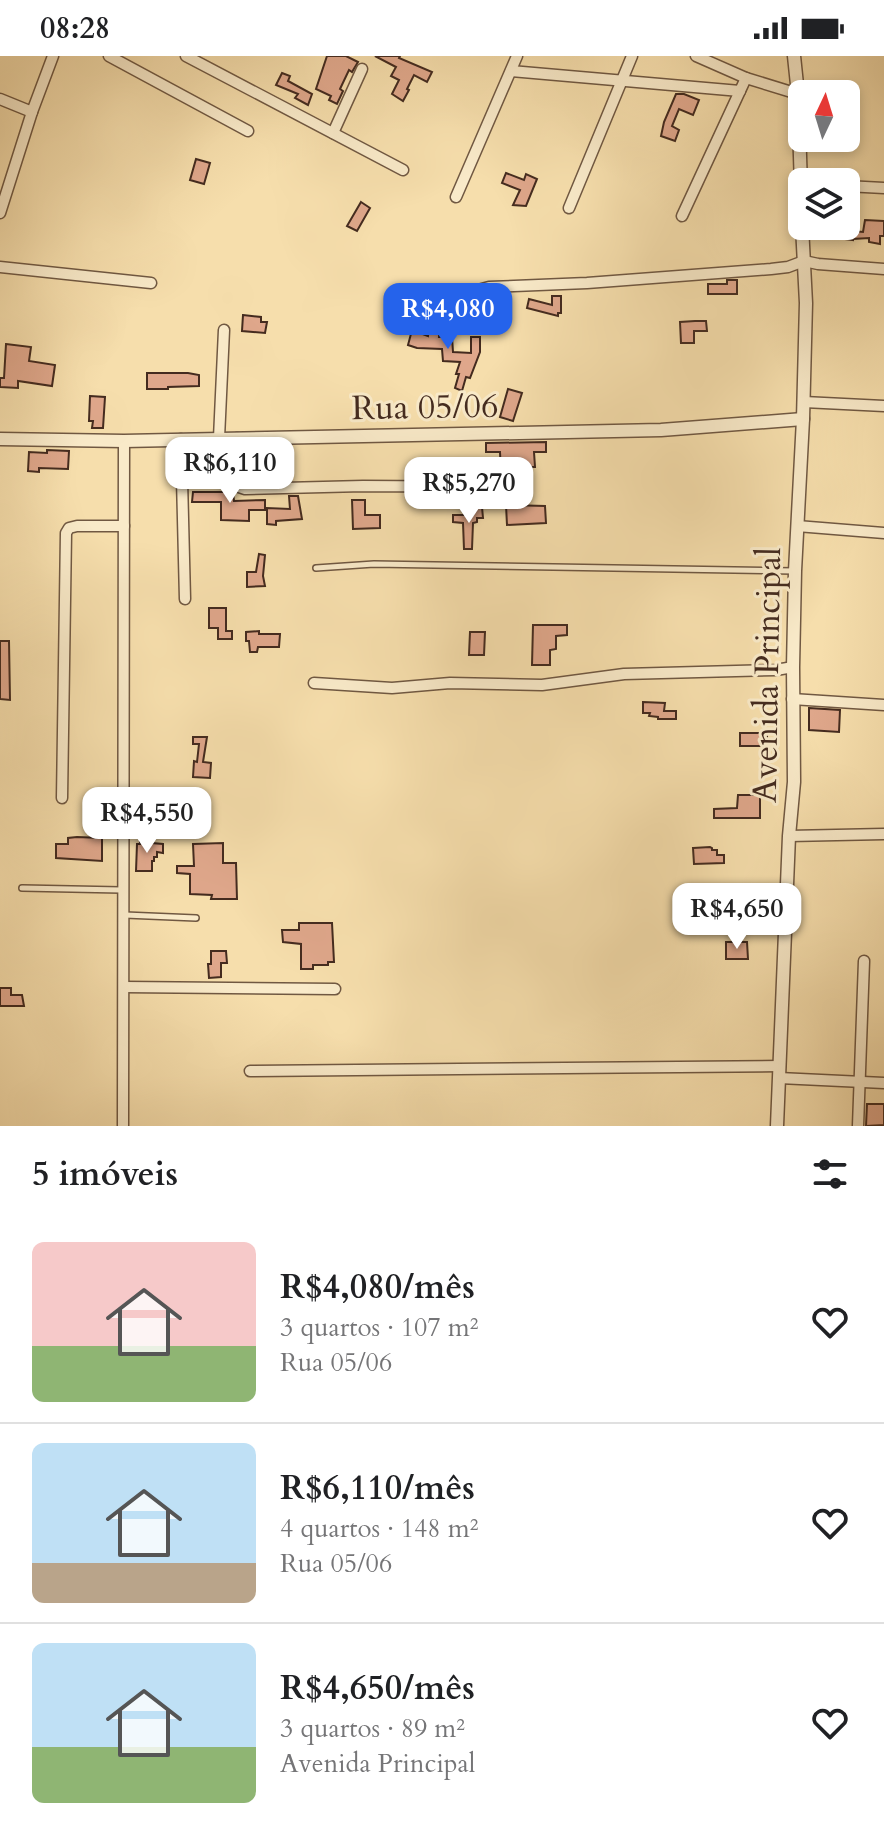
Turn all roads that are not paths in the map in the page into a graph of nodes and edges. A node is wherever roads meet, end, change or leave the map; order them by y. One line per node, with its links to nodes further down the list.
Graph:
1 (53, 56): 16 (street)
2 (109, 56): 17 (street)
3 (186, 56): 18 (street)
4 (517, 56): 9 (street)
5 (632, 56): 12 (street)
6 (696, 56): 10 (street)
7 (794, 56): 11 (street)
8 (362, 69): 18 (street)
9 (511, 71): 12 (street); 22 (street)
10 (746, 78): 13 (street); 14 (street)
11 (797, 80)
12 (622, 81): 13 (street); 23 (street)
13 (740, 91): 25 (street)
14 (788, 91)
15 (0, 99): 16 (street)
16 (32, 112): 24 (street)
17 (248, 131)
18 (333, 133): 19 (street)
19 (403, 170)
20 (860, 187): 21 (street)
21 (884, 188)
22 (456, 197)
23 (569, 208)
24 (0, 213)
25 (682, 216)
26 (803, 240): 27 (street, Avenida Principal)
27 (804, 261): 29 (street); 31 (street); 33 (street, Avenida Principal)
28 (0, 267): 30 (street)
29 (884, 269)
30 (151, 283)
31 (420, 314)
32 (224, 330): 36 (street)
33 (804, 402): 34 (street); 35 (street, Avenida Principal)
34 (884, 406)
35 (803, 419): 37 (street, Rua 05/06); 43 (street, Avenida Principal)
36 (219, 438): 37 (street, Rua 05/06); 39 (street, Rua 05/06)
37 (237, 438): 41 (street)
38 (0, 439): 40 (street, Rua 05/06)
39 (181, 439): 40 (street, Rua 05/06); 47 (street)
40 (124, 441): 42 (street)
41 (514, 487)
42 (124, 526): 52 (street); 56 (street)
43 (797, 526): 44 (street); 46 (street, Avenida Principal)
44 (884, 533)
45 (316, 568): 46 (lane)
46 (795, 571): 48 (street, Avenida Principal)
47 (185, 599)
48 (793, 667): 49 (street); 50 (street, Avenida Principal)
49 (314, 683)
50 (792, 699): 51 (street); 54 (street, Avenida Principal)
51 (884, 705)
52 (62, 798)
53 (884, 834): 54 (street)
54 (789, 836): 63 (street, Avenida Principal)
55 (22, 888): 56 (lane)
56 (124, 890): 57 (street)
57 (124, 915): 58 (lane); 60 (street)
58 (196, 918)
59 (864, 961): 64 (street)
60 (124, 987): 61 (street); 66 (street)
61 (335, 989)
62 (250, 1071): 63 (street)
63 (780, 1072): 64 (street); 67 (street, Avenida Principal)
64 (860, 1082): 65 (street); 68 (street)
65 (884, 1083)
66 (123, 1126)
67 (777, 1126)
68 (858, 1126)

